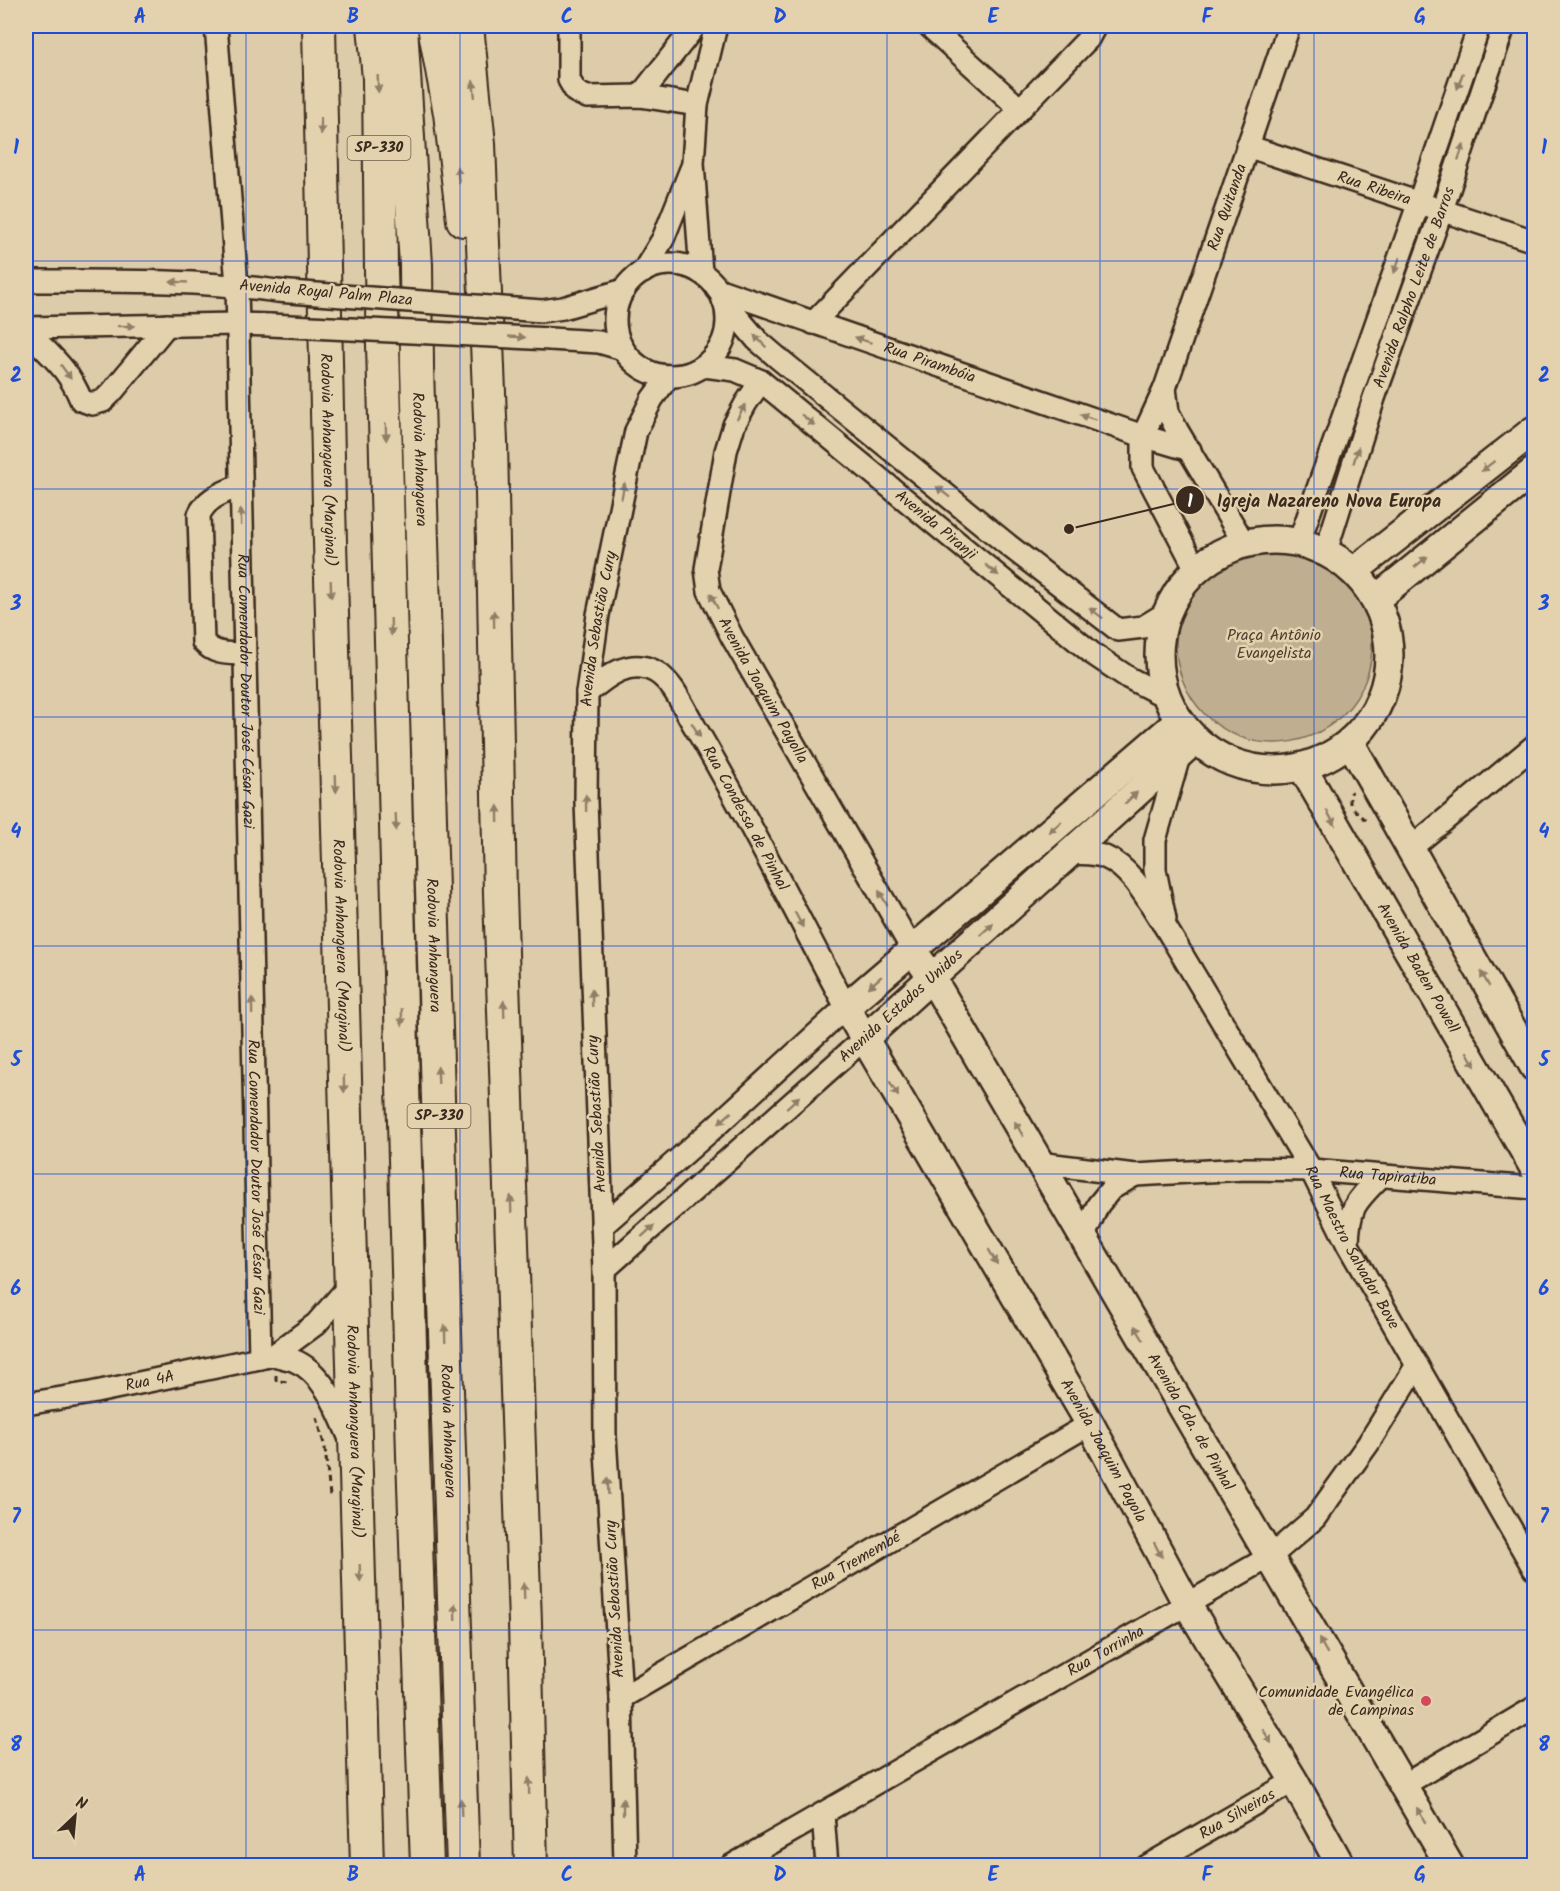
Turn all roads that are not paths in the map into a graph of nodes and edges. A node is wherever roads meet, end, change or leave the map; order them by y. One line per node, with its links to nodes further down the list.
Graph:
1 (216, 26): 26 (street, Rua Comendador Doutor José César Gazi)
2 (319, 26): 76 (highway, Rodovia Anhanguera (Marginal), one-way to 76)
3 (374, 26): 92 (highway, Rodovia Anhanguera / SP-330, one-way to 92)
4 (400, 26): 93 (highway, Rodovia Anhanguera / SP-330, one-way to 4)
5 (434, 26): 40 (highway, one-way to 5)
6 (467, 26): 40 (highway, one-way to 6)
7 (568, 26): 15 (street)
8 (695, 26): 15 (street)
9 (716, 26): 16 (street)
10 (929, 26): 17 (street)
11 (1095, 26): 17 (street)
12 (1289, 26): 18 (street, Rua Quitanda)
13 (1479, 26): 20 (street, Avenida Ralpho Leite de Barros, one-way to 20)
14 (1504, 26): 21 (street, Avenida Ralpho Leite de Barros, one-way to 14)
15 (640, 96): 16 (street)
16 (697, 105): 19 (street)
17 (1020, 109): 29 (street)
18 (1247, 146): 20 (street, Rua Ribeira); 37 (street, Rua Quitanda)
19 (693, 163): 23 (street); 24 (street)
20 (1419, 202): 21 (street, Rua Ribeira); 44 (street, Avenida Ralpho Leite de Barros, one-way to 44)
21 (1442, 210): 22 (street, Rua Ribeira); 46 (street, Avenida Ralpho Leite de Barros, one-way to 21)
22 (1534, 241)
23 (643, 272): 24 (street); 27 (street)
24 (701, 273): 28 (street)
25 (26, 281): 26 (street, Avenida Royal Palm Plaza, one-way to 25)
26 (237, 285): 27 (street, Avenida Royal Palm Plaza, bridge); 30 (street, Rua Comendador Doutor José César Gazi)
27 (624, 290): 33 (street)
28 (720, 295): 29 (street, Rua Pirambóia); 34 (street); 50 (street, Avenida Piranji, one-way to 28)
29 (813, 323): 39 (street, Rua Pirambóia, one-way to 29)
30 (237, 324): 31 (street, Avenida Royal Palm Plaza); 33 (street, Avenida Royal Palm Plaza, one-way to 33, bridge); 43 (street, Rua Comendador Doutor José César Gazi)
31 (167, 325): 32 (street, Avenida Royal Palm Plaza, one-way to 31); 32 (street, one-way to 31)
32 (26, 329)
33 (623, 349): 35 (street)
34 (704, 366): 35 (street); 36 (street, Avenida Piranji)
35 (669, 376): 52 (street, Avenida Sebastião Cury, one-way to 35)
36 (761, 381): 53 (street, Avenida Piranji, one-way to 53); 61 (street, Avenida Joaquim Payolla, one-way to 36)
37 (1165, 388): 39 (street, Rua Quitanda); 41 (street, Rua Quitanda)
38 (1534, 429): 48 (main road, one-way to 48)
39 (1143, 436): 41 (street); 47 (street)
40 (491, 441): 90 (highway, one-way to 40)
41 (1190, 450): 45 (street)
42 (1534, 471): 49 (main road, one-way to 42)
43 (241, 485): 51 (street, Rua Comendador Doutor José César Gazi, one-way to 43); 51 (street)
44 (1299, 542): 45 (main road); 46 (main road)
45 (1244, 543): 47 (main road)
46 (1326, 551): 48 (main road)
47 (1196, 569): 50 (main road)
48 (1354, 571): 49 (main road)
49 (1376, 599): 55 (main road)
50 (1166, 613): 53 (main road)
51 (244, 654): 77 (street, Rua Comendador Doutor José César Gazi, one-way to 51)
52 (587, 693): 63 (street, Rua Condessa de Pinhal, one-way to 63); 72 (street, Avenida Sebastião Cury, one-way to 52)
53 (1166, 697): 54 (main road)
54 (1185, 738): 57 (main road); 59 (main road, Avenida Estados Unidos, one-way to 54); 60 (street, Rua Maestro Salvador Bove); 61 (main road, Avenida Estados Unidos, one-way to 61)
55 (1350, 742): 57 (main road); 58 (main road)
56 (1534, 746): 58 (street)
57 (1302, 767): 67 (main road, Avenida Baden Powell, one-way to 67)
58 (1411, 848): 65 (main road, one-way to 58)
59 (1072, 853): 60 (street, Rua Maestro Salvador Bove); 62 (main road, Avenida Estados Unidos, one-way to 59)
60 (1166, 928): 68 (street, Rua Maestro Salvador Bove)
61 (912, 949): 62 (main road, Avenida Joaquim Payolla); 63 (main road, Avenida Estados Unidos, one-way to 63)
62 (932, 978): 64 (main road, Avenida Estados Unidos); 66 (main road, Avenida Cda. de Pinhal, one-way to 62)
63 (846, 1007): 64 (main road, Rua Condessa de Pinhal); 72 (street, Avenida Estados Unidos, one-way to 72)
64 (865, 1038): 75 (street, Avenida Estados Unidos, one-way to 64); 80 (main road, Avenida Joaquim Payola, one-way to 80)
65 (1533, 1059)
66 (1038, 1163): 69 (street, Rua Tapiratiba); 73 (main road, Avenida Cda. de Pinhal)
67 (1534, 1168)
68 (1311, 1170): 69 (street, Rua Tapiratiba); 70 (street, Rua Tapiratiba); 74 (street, Rua Maestro Salvador Bove)
69 (1135, 1175): 73 (street, Rua Tapiratiba)
70 (1380, 1177): 71 (street, Rua Tapiratiba); 74 (street)
71 (1534, 1188)
72 (602, 1226): 75 (street, Avenida Sebastião Cury)
73 (1083, 1238): 82 (main road, Avenida Cda. de Pinhal, one-way to 73)
74 (1348, 1245): 78 (street, Rua Maestro Salvador Bove)
75 (604, 1270): 85 (street, Avenida Sebastião Cury, one-way to 75)
76 (350, 1285): 77 (street, Rua 4A); 81 (highway, Rodovia Anhanguera (Marginal))
77 (267, 1357): 79 (street, Rua 4A); 81 (street)
78 (1417, 1365): 82 (street, Rua Torrinha); 83 (street, Rua Maestro Salvador Bove)
79 (26, 1404)
80 (1090, 1424): 84 (main road, Avenida Joaquim Payola, one-way to 84); 85 (street, Rua Tremembé)
81 (355, 1452): 91 (highway, Rodovia Anhanguera (Marginal), one-way to 91)
82 (1270, 1556): 84 (street, Rua Torrinha); 88 (main road, Avenida Cda. de Pinhal, one-way to 82)
83 (1534, 1569)
84 (1187, 1604): 87 (main road, Avenida Joaquim Payola, one-way to 87); 89 (street, Rua Torrinha)
85 (621, 1698): 94 (street, Avenida Sebastião Cury, one-way to 85)
86 (1534, 1708): 88 (street)
87 (1294, 1781): 97 (street, Rua Silveiras); 98 (main road, Avenida Joaquim Payola)
88 (1404, 1785): 99 (main road, Avenida Cda. de Pinhal, one-way to 88)
89 (823, 1814): 95 (street, Rua Torrinha); 96 (street)
90 (532, 1858)
91 (367, 1866)
92 (427, 1866)
93 (463, 1866)
94 (625, 1866)
95 (731, 1866)
96 (827, 1866)
97 (1147, 1866)
98 (1341, 1866)
99 (1450, 1866)

